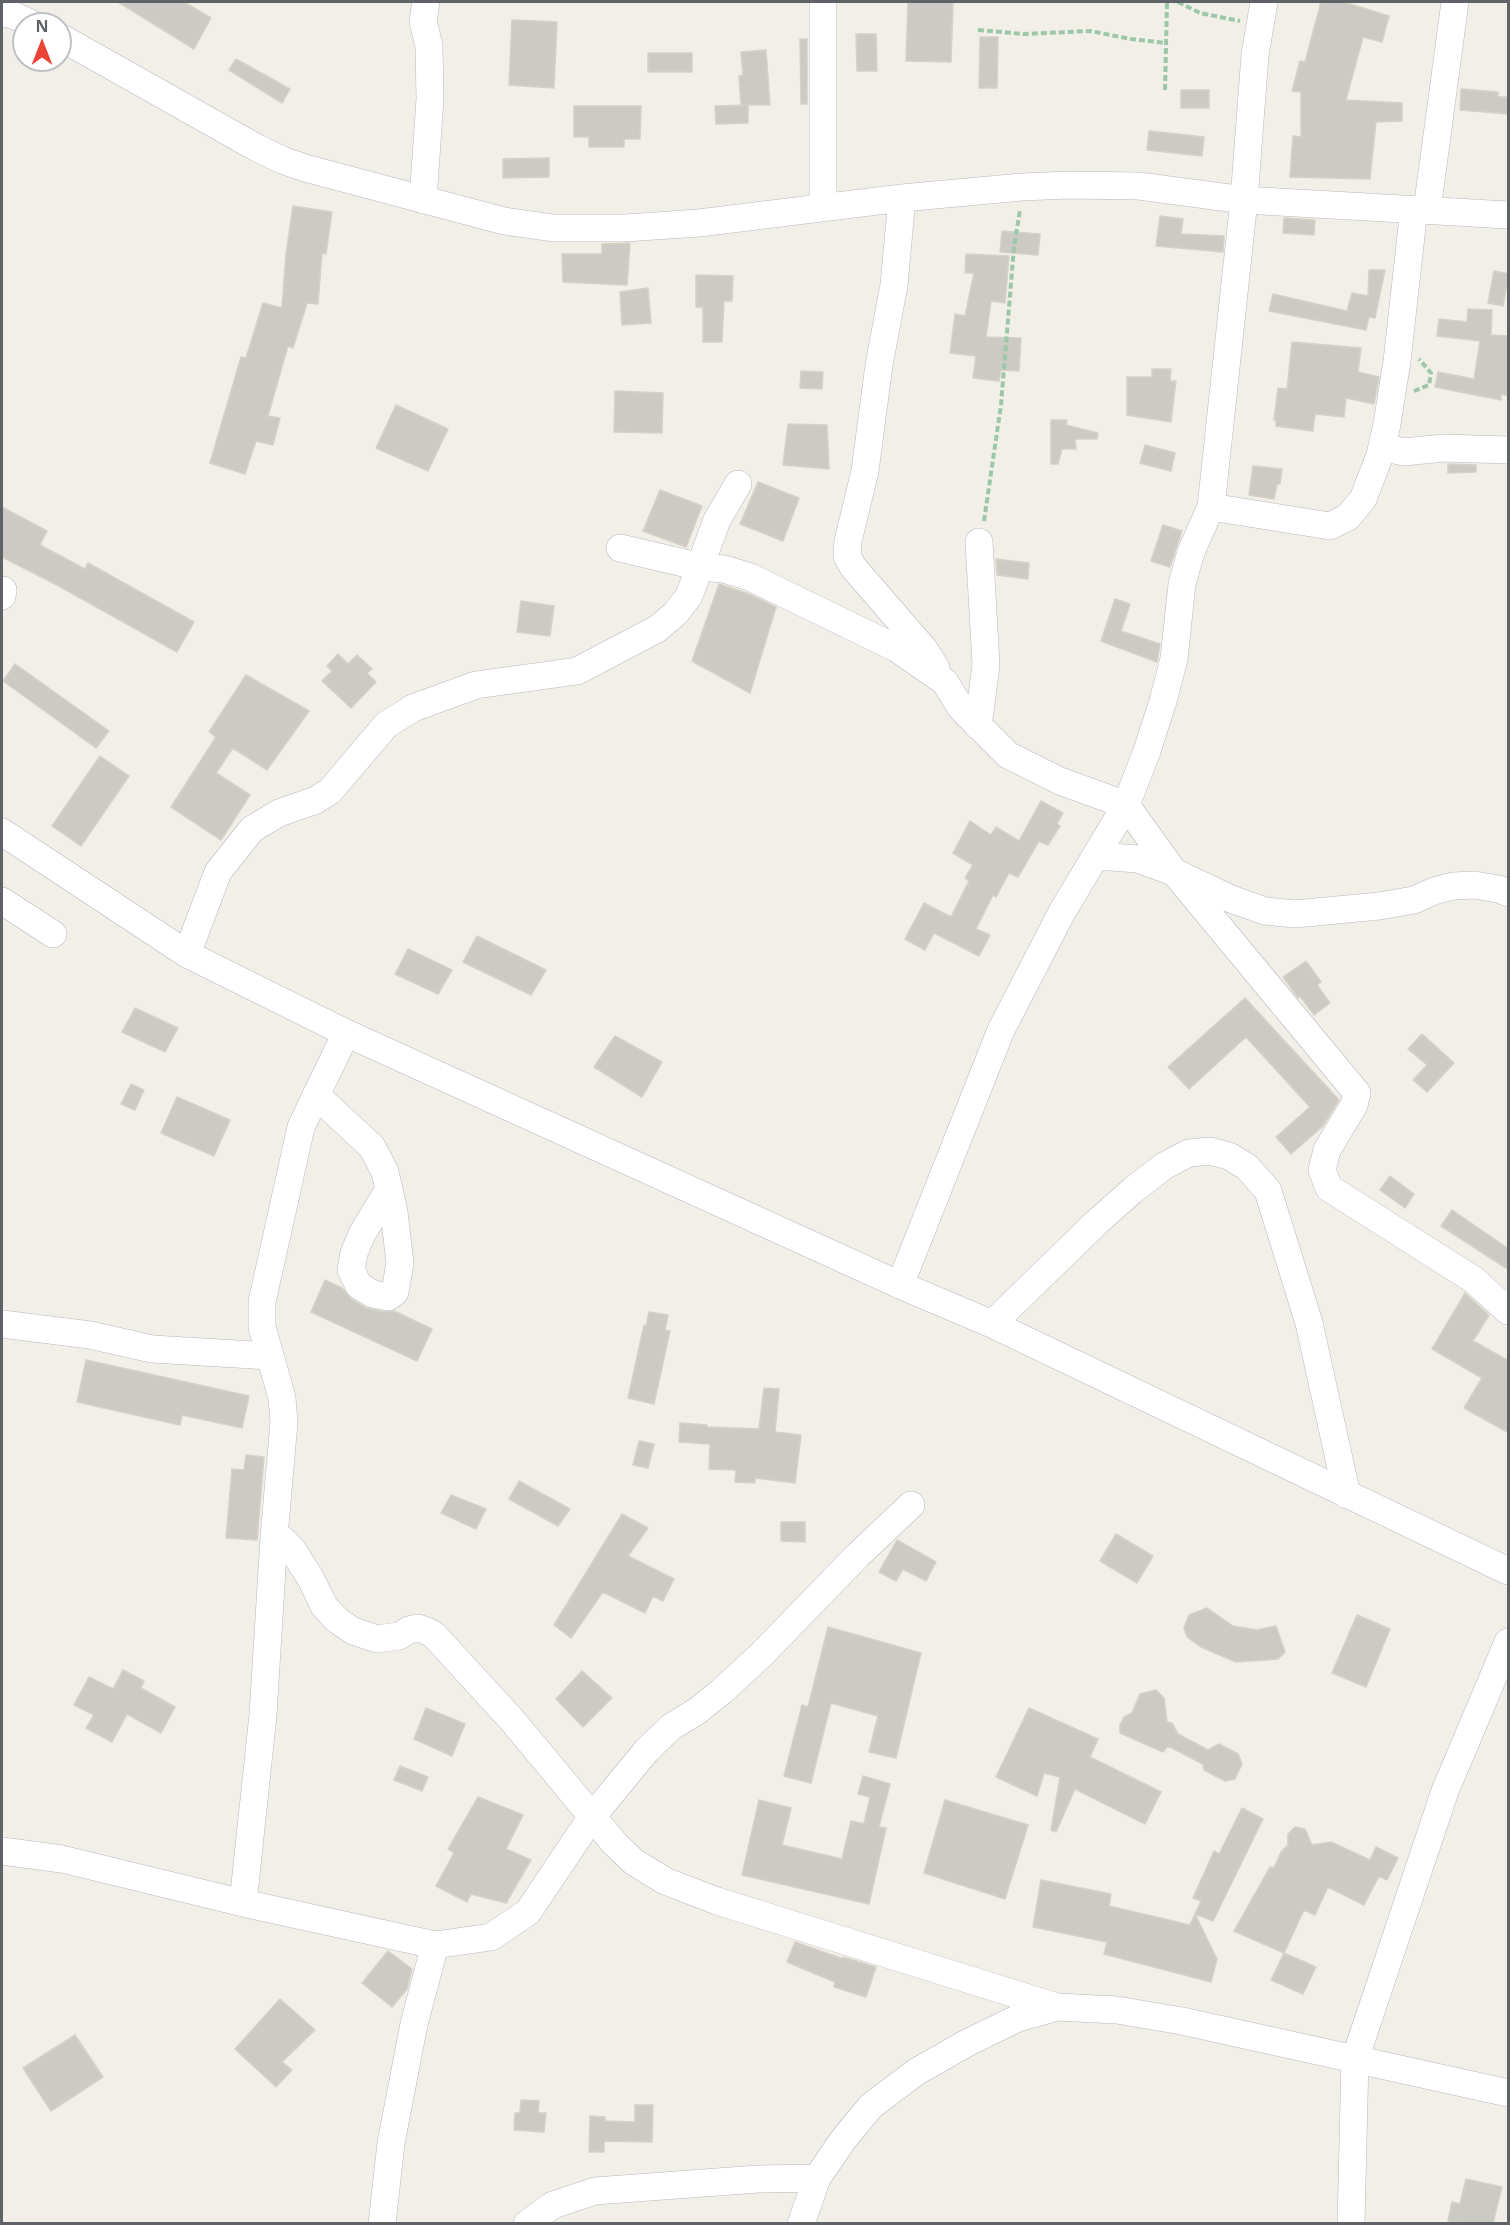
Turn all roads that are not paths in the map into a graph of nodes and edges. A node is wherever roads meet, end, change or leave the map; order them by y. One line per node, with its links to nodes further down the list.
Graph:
1 (426, 2): 7 (street)
2 (823, 2): 9 (street)
3 (1455, 2): 10 (street)
4 (1262, 14): 8 (street)
5 (72, 44): 7 (street)
6 (902, 198): 8 (street); 9 (street); 19 (street)
7 (423, 200): 9 (street)
8 (1244, 200): 10 (street); 15 (street)
9 (823, 207)
10 (1421, 210): 11 (street); 12 (street)
11 (1509, 214)
12 (1382, 447): 13 (street); 15 (street)
13 (1509, 450)
14 (738, 484): 18 (street)
15 (1211, 507): 21 (street)
16 (979, 542): 20 (street)
17 (620, 548): 18 (street)
18 (701, 567): 19 (street); 28 (street)
19 (945, 682): 20 (street)
20 (978, 726): 21 (street)
21 (1126, 805): 23 (street); 24 (street)
22 (2, 832): 28 (street)
23 (1097, 856): 24 (street); 32 (street)
24 (1174, 872): 25 (street); 33 (street)
25 (1509, 893)
26 (2, 901): 27 (street)
27 (53, 934)
28 (187, 954): 29 (street)
29 (346, 1033): 30 (street); 32 (street)
30 (316, 1095): 31 (street); 36 (street)
31 (389, 1189)
32 (900, 1285): 35 (street)
33 (1509, 1311)
34 (2, 1324): 36 (street)
35 (992, 1324): 37 (street); 37 (street)
36 (270, 1356): 39 (street)
37 (1347, 1495): 40 (street)
38 (911, 1505): 42 (street)
39 (274, 1537): 42 (street); 44 (street)
40 (1509, 1571)
41 (1509, 1642): 47 (street)
42 (591, 1818): 45 (street); 46 (street)
43 (2, 1851): 44 (street)
44 (243, 1904): 45 (street)
45 (435, 1945): 50 (street)
46 (1057, 2007): 47 (street); 49 (street)
47 (1355, 2059): 48 (street); 53 (street)
48 (1509, 2093)
49 (817, 2178): 51 (street); 52 (street)
50 (382, 2223)
51 (527, 2223)
52 (801, 2223)
53 (1351, 2223)

